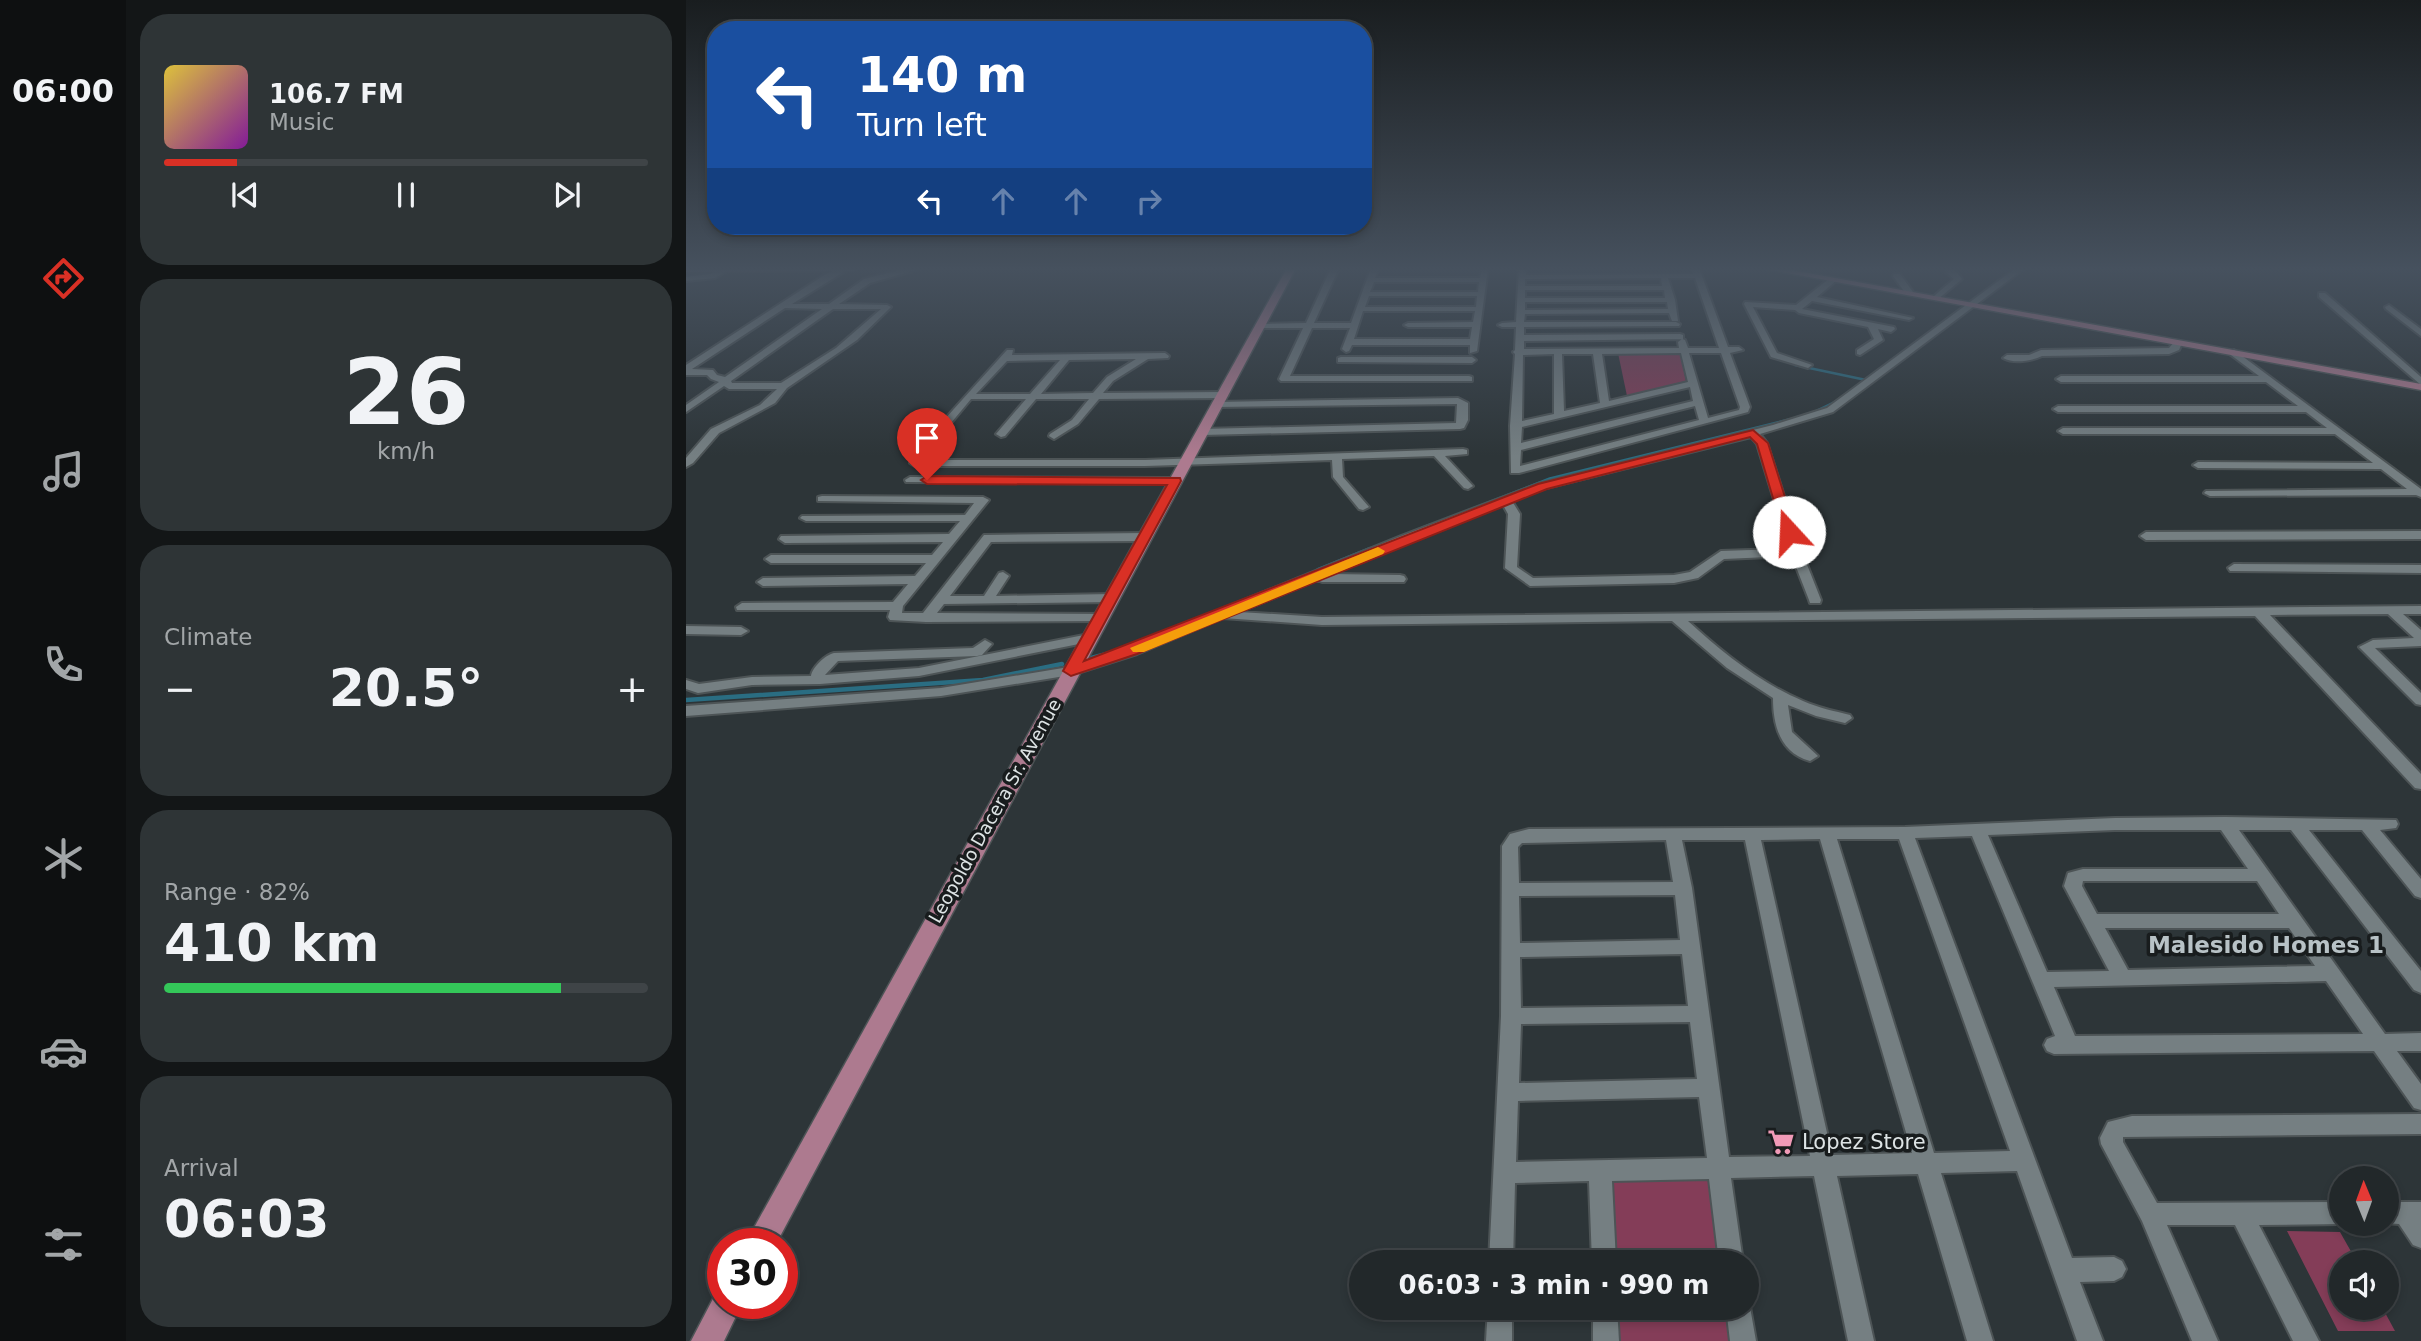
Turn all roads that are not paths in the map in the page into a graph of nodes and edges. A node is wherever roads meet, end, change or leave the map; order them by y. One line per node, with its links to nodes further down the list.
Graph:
1 (747, 331): 38 (street)
2 (798, 331): 42 (street)
3 (863, 331): 45 (street)
4 (1258, 331): 50 (main road, Leopoldo Dacera Sr. Avenue)
5 (1306, 331): 39 (street)
6 (1352, 331): 19 (street)
7 (1406, 331): 21 (street)
8 (1476, 331): 20 (street)
9 (1518, 331): 18 (street)
10 (1678, 331): 17 (street)
11 (1717, 331): 24 (street)
12 (1762, 331): 37 (street)
13 (1875, 331): 29 (street)
14 (1936, 331): 63 (street)
15 (2112, 331): 22 (main road)
16 (2362, 331): 43 (street)
17 (1680, 337): 18 (street); 23 (street)
18 (1518, 338): 27 (street)
19 (1348, 342): 21 (street); 35 (street)
20 (1475, 342): 21 (street); 36 (street)
21 (1403, 343)
22 (2178, 343): 30 (main road); 34 (street)
23 (1684, 350): 24 (street); 26 (street); 44 (street)
24 (1724, 350): 25 (street); 57 (street)
25 (1739, 350)
26 (1597, 351): 28 (street); 52 (street)
27 (1517, 352): 28 (street); 58 (street)
28 (1558, 352): 56 (street)
29 (1860, 352)
30 (2234, 353): 41 (street); 46 (main road)
31 (1146, 356): 32 (street); 33 (street); 48 (street)
32 (1165, 356)
33 (1067, 357): 47 (street); 49 (street)
34 (2007, 358)
35 (1341, 360): 36 (street); 39 (street)
36 (1472, 360): 39 (street)
37 (1808, 365)
38 (686, 371): 42 (street)
39 (1335, 379)
40 (2061, 379): 41 (street)
41 (2269, 379): 54 (street)
42 (726, 381): 45 (street); 55 (street)
43 (2421, 382)
44 (1692, 384): 51 (street); 52 (street)
45 (783, 386): 75 (street)
46 (2421, 387)
47 (1035, 396): 48 (street); 49 (street); 64 (street)
48 (1099, 396): 50 (street); 65 (street)
49 (973, 397): 66 (street)
50 (1220, 400): 59 (street); 61 (main road, Leopoldo Dacera Sr. Avenue)
51 (1697, 403): 57 (street); 67 (street)
52 (1605, 404): 56 (street)
53 (2058, 409): 54 (street)
54 (2309, 409): 60 (street)
55 (686, 410)
56 (1559, 414): 58 (street)
57 (1704, 422): 67 (street)
58 (1515, 426): 67 (street)
59 (1449, 427): 61 (street); 69 (street)
60 (2339, 431): 62 (street); 77 (street)
61 (1202, 432): 71 (main road, Leopoldo Dacera Sr. Avenue)
62 (2063, 432)
63 (1753, 433): 87 (street); 97 (street)
64 (1001, 434)
65 (1054, 436)
66 (939, 439)
67 (1516, 448)
68 (1463, 452): 69 (street)
69 (1443, 453): 70 (street); 82 (street)
70 (1337, 457): 71 (street); 88 (street)
71 (1186, 461): 74 (street); 81 (main road, Leopoldo Dacera Sr. Avenue)
72 (915, 463): 73 (street)
73 (940, 463): 74 (street); 79 (street)
74 (1062, 463): 80 (street)
75 (686, 464)
76 (2198, 465): 77 (street)
77 (2384, 466): 84 (street)
78 (910, 480): 79 (street)
79 (927, 480): 80 (street)
80 (1048, 480): 81 (street)
81 (1175, 481): 94 (main road, Leopoldo Dacera Sr. Avenue)
82 (1468, 486)
83 (2210, 493): 84 (street)
84 (2419, 493)
85 (822, 499): 86 (street)
86 (898, 499): 89 (street); 91 (street)
87 (1506, 500): 97 (street); 103 (street)
88 (1363, 507)
89 (880, 517): 90 (street); 91 (street)
90 (806, 518)
91 (970, 518): 95 (street)
92 (2421, 535): 93 (street)
93 (2146, 536)
94 (1145, 537): 107 (main road, Leopoldo Dacera Sr. Avenue); 108 (street)
95 (954, 538): 96 (street); 99 (street)
96 (785, 539)
97 (1791, 551): 110 (street)
98 (771, 559): 99 (street)
99 (936, 559): 105 (street)
100 (2234, 568): 101 (street)
101 (2421, 569)
102 (1003, 576): 109 (street)
103 (1313, 578): 104 (street); 116 (street)
104 (1399, 579)
105 (918, 580): 106 (street); 111 (street)
106 (764, 582)
107 (1112, 598): 109 (street); 117 (main road, Leopoldo Dacera Sr. Avenue)
108 (941, 600): 109 (street); 119 (street)
109 (987, 600)
110 (1815, 600)
111 (897, 606): 112 (street); 119 (street)
112 (742, 607)
113 (2391, 610): 114 (street); 115 (street); 123 (street)
114 (2421, 610)
115 (2259, 612): 118 (street); 133 (street)
116 (1222, 615): 118 (street); 125 (street)
117 (1101, 617): 119 (street); 122 (main road, Leopoldo Dacera Sr. Avenue)
118 (1675, 617): 128 (street)
119 (926, 618)
120 (686, 630): 121 (street)
121 (741, 632)
122 (1089, 638): 125 (main road, Leopoldo Dacera Sr. Avenue); 126 (street)
123 (2421, 640): 129 (street)
124 (985, 644): 126 (street)
125 (1071, 671): 130 (street); 173 (main road, Leopoldo Dacera Sr. Avenue)
126 (820, 680): 127 (street)
127 (686, 684)
128 (1780, 696): 131 (street); 132 (street)
129 (2421, 701)
130 (686, 711)
131 (1845, 718)
132 (1810, 755)
133 (2421, 784)
134 (2225, 823): 137 (street); 138 (street); 143 (street)
135 (2366, 824): 136 (street); 137 (street); 146 (street)
136 (2390, 824)
137 (2296, 825): 154 (street)
138 (1977, 829): 139 (street); 153 (street)
139 (1905, 833): 140 (street); 163 (street)
140 (1827, 834): 142 (street); 164 (street)
141 (1673, 835): 142 (street); 144 (street); 145 (street)
142 (1752, 835): 165 (street)
143 (2261, 875): 147 (street); 148 (street)
144 (1683, 888): 145 (street); 149 (street)
145 (1510, 890): 150 (street)
146 (2421, 891)
147 (2293, 920): 148 (street); 151 (street)
148 (2093, 921): 152 (street)
149 (1691, 947): 150 (street); 155 (street)
150 (1509, 950): 156 (street)
151 (2330, 973): 152 (street); 158 (street)
152 (2123, 978): 153 (street)
153 (2040, 980): 158 (street)
154 (2421, 985)
155 (1699, 1014): 156 (street); 159 (street)
156 (1511, 1016): 160 (street)
157 (2421, 1042): 158 (street)
158 (2378, 1044): 161 (street)
159 (1708, 1088): 160 (street); 166 (street)
160 (1507, 1093): 168 (street)
161 (2421, 1101)
162 (2421, 1124): 172 (street)
163 (2024, 1161): 164 (street); 179 (street)
164 (1927, 1163): 165 (street); 189 (street)
165 (1823, 1166): 166 (street); 188 (street)
166 (1717, 1167): 167 (street); 177 (street)
167 (1600, 1171): 168 (street); 176 (street)
168 (1504, 1173): 175 (street)
169 (2241, 1213): 170 (street); 172 (street); 192 (street)
170 (2329, 1213)
171 (2405, 1213): 174 (street)
172 (2151, 1214): 191 (street)
173 (769, 1228)
174 (2421, 1237)
175 (1502, 1250)
176 (1603, 1250)
177 (1729, 1250)
178 (2113, 1269): 179 (street)
179 (2064, 1270): 190 (street)
180 (719, 1319): 184 (main road)
181 (1500, 1320): 185 (street)
182 (1605, 1320): 186 (street)
183 (1740, 1320): 187 (street)
184 (707, 1341)
185 (1499, 1341)
186 (1606, 1341)
187 (1743, 1341)
188 (1861, 1341)
189 (1980, 1341)
190 (2090, 1341)
191 (2205, 1341)
192 (2306, 1341)

